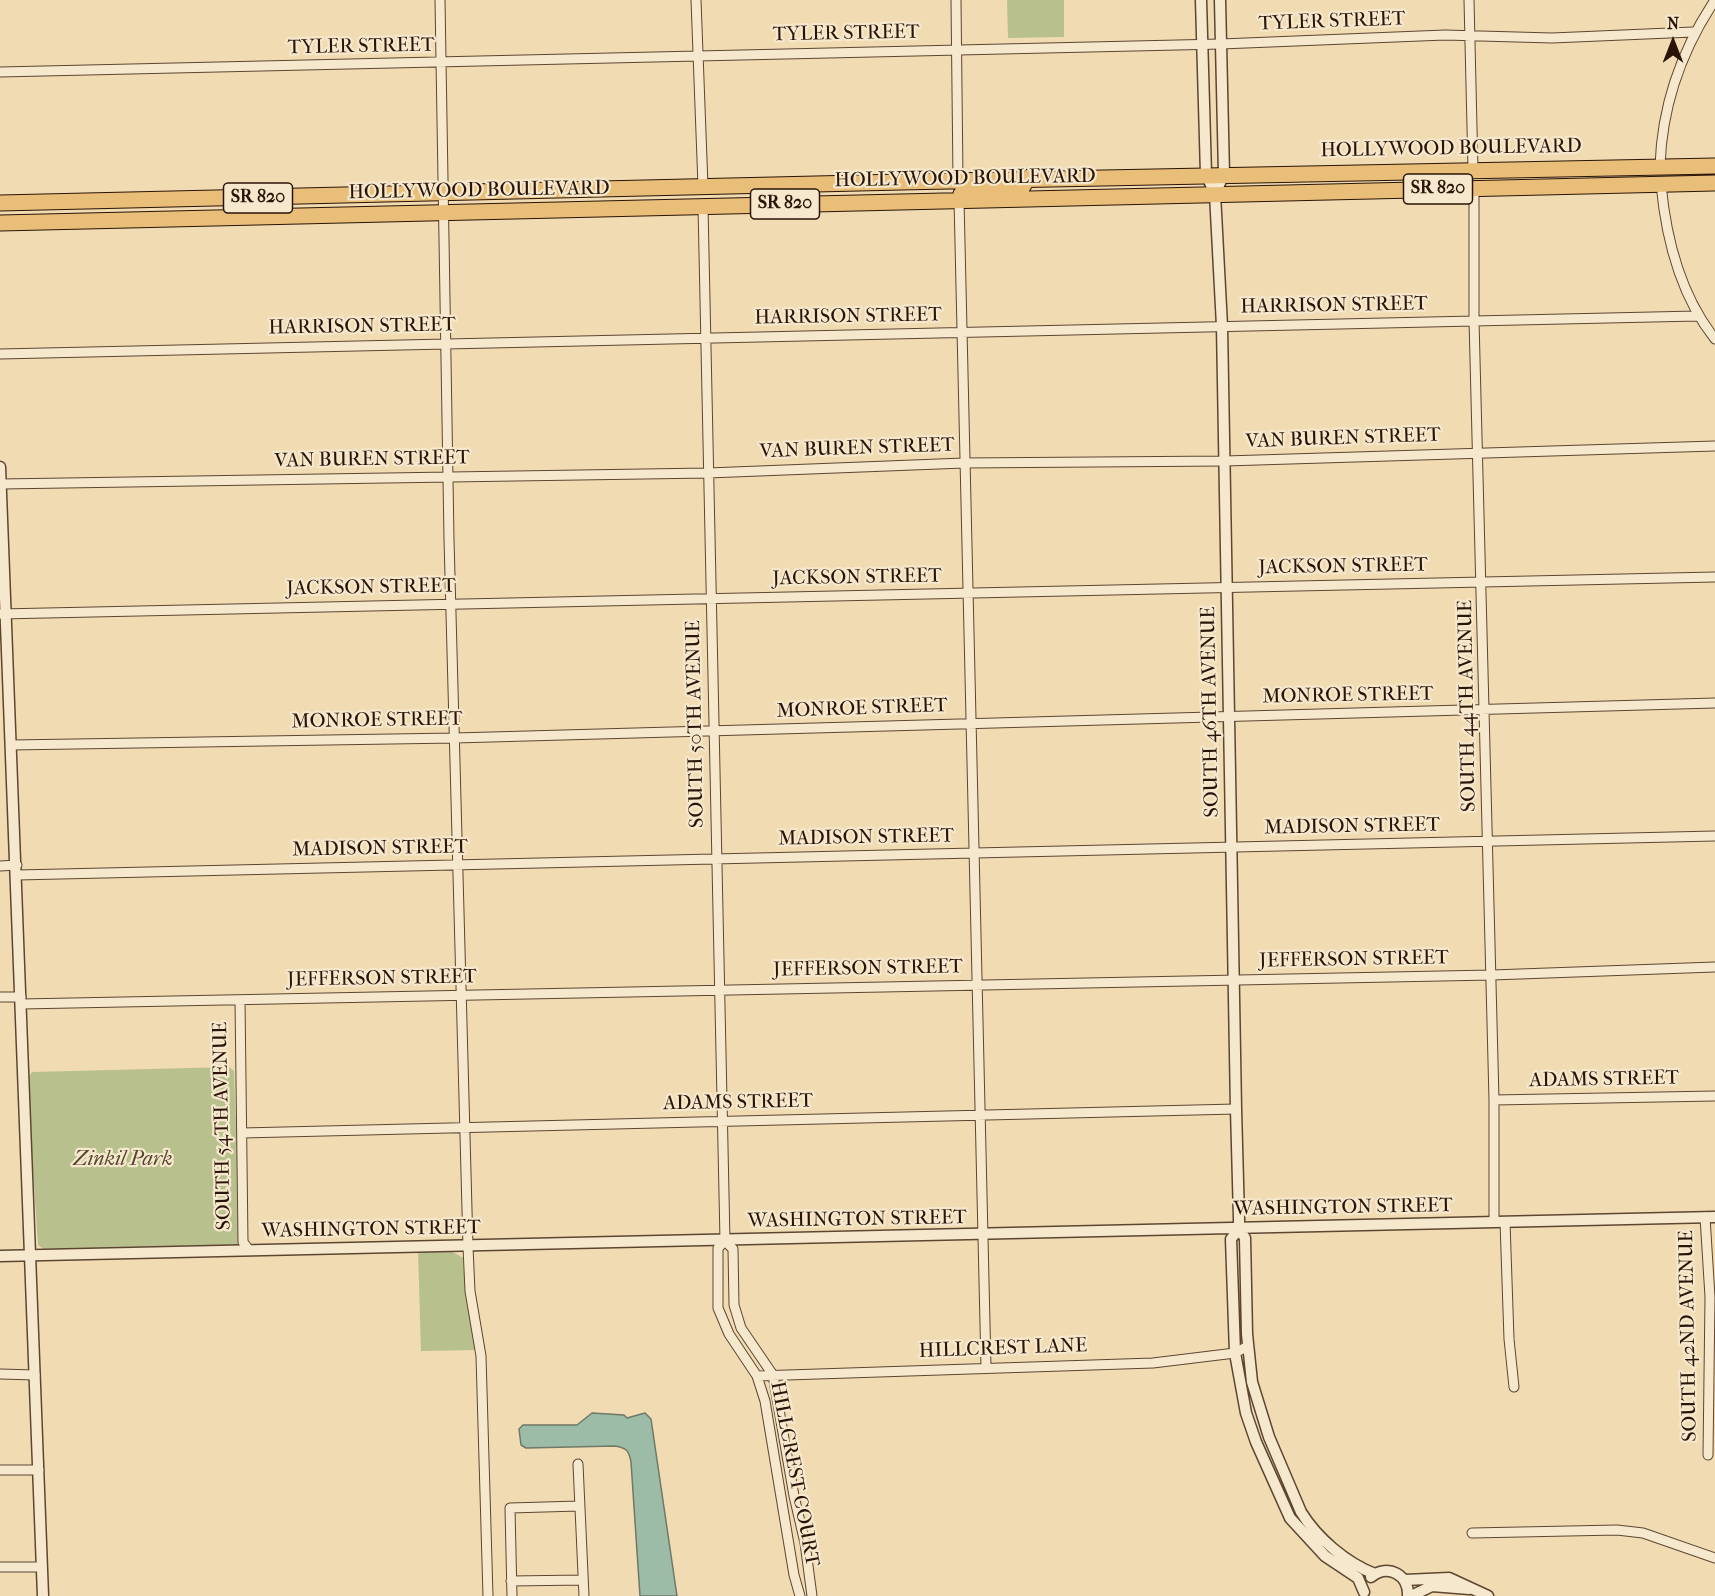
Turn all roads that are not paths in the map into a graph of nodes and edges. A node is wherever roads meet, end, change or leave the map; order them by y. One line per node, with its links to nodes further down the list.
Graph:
1 (440, 0): 14 (street)
2 (696, 0): 13 (street)
3 (956, 0): 12 (street)
4 (1201, 0): 10 (street)
5 (1220, 0): 11 (street)
6 (1469, 0): 9 (street)
7 (1715, 0): 8 (street)
8 (1693, 32): 9 (street, TYLER STREET); 16 (street)
9 (1472, 37): 11 (street, TYLER STREET); 19 (street)
10 (1202, 44): 11 (street, TYLER STREET); 12 (street, TYLER STREET); 21 (street)
11 (1221, 44): 22 (street)
12 (957, 49): 13 (street, TYLER STREET); 24 (street)
13 (697, 55): 14 (street, TYLER STREET); 28 (street)
14 (441, 63): 15 (street, TYLER STREET); 36 (street)
15 (0, 72)
16 (1660, 166): 17 (highway, HOLLYWOOD BOULEVARD / SR 820); 18 (highway, HOLLYWOOD BOULEVARD / SR 820); 29 (highway)
17 (1715, 166)
18 (1549, 169): 19 (highway, HOLLYWOOD BOULEVARD / SR 820); 30 (highway)
19 (1473, 170): 22 (highway, HOLLYWOOD BOULEVARD / SR 820); 31 (highway)
20 (1715, 173): 27 (highway)
21 (1206, 174): 22 (highway, HOLLYWOOD BOULEVARD / SR 820); 23 (highway, HOLLYWOOD BOULEVARD / SR 820); 32 (street)
22 (1224, 174): 32 (street)
23 (1029, 177): 24 (highway, HOLLYWOOD BOULEVARD / SR 820); 33 (highway)
24 (958, 179): 26 (highway, HOLLYWOOD BOULEVARD / SR 820); 34 (highway)
25 (1715, 183): 27 (highway, HOLLYWOOD BOULEVARD / SR 820)
26 (779, 184): 28 (highway, HOLLYWOOD BOULEVARD / SR 820); 37 (highway)
27 (1661, 184): 29 (highway, HOLLYWOOD BOULEVARD / SR 820); 40 (street)
28 (703, 186): 36 (highway, HOLLYWOOD BOULEVARD / SR 820); 38 (highway)
29 (1599, 186): 30 (highway, HOLLYWOOD BOULEVARD / SR 820)
30 (1474, 188): 31 (highway, HOLLYWOOD BOULEVARD / SR 820); 41 (street, SOUTH 44TH AVENUE)
31 (1381, 190): 32 (highway, HOLLYWOOD BOULEVARD / SR 820)
32 (1215, 194): 33 (highway, HOLLYWOOD BOULEVARD / SR 820); 42 (street, SOUTH 46TH AVENUE)
33 (959, 200): 34 (highway, HOLLYWOOD BOULEVARD / SR 820); 43 (street)
34 (879, 202): 37 (highway, HOLLYWOOD BOULEVARD / SR 820)
35 (0, 203): 36 (highway, HOLLYWOOD BOULEVARD / SR 820)
36 (446, 203): 38 (highway, HOLLYWOOD BOULEVARD / SR 820); 39 (highway, HOLLYWOOD BOULEVARD / SR 820); 46 (street)
37 (703, 206): 38 (highway, HOLLYWOOD BOULEVARD / SR 820); 44 (street, SOUTH 50TH AVENUE)
38 (636, 208)
39 (0, 223)
40 (1697, 316): 41 (street, HARRISON STREET); 45 (street)
41 (1474, 320): 42 (street, HARRISON STREET); 49 (street, SOUTH 44TH AVENUE)
42 (1222, 326): 43 (street, HARRISON STREET); 50 (street, SOUTH 46TH AVENUE)
43 (963, 332): 44 (street, HARRISON STREET); 51 (street)
44 (705, 338): 46 (street, HARRISON STREET); 53 (street, SOUTH 50TH AVENUE)
45 (1715, 339)
46 (447, 343): 47 (street, HARRISON STREET); 54 (street)
47 (0, 354)
48 (1715, 446): 49 (street, VAN BUREN STREET)
49 (1478, 452): 50 (street, VAN BUREN STREET); 57 (street, SOUTH 44TH AVENUE)
50 (1225, 461): 51 (street, VAN BUREN STREET); 58 (street, SOUTH 46TH AVENUE)
51 (964, 463): 53 (street, VAN BUREN STREET); 59 (street)
52 (0, 467): 55 (street)
53 (708, 473): 54 (street, VAN BUREN STREET); 60 (street, SOUTH 50TH AVENUE)
54 (450, 476): 55 (street, VAN BUREN STREET); 61 (street)
55 (1, 484): 62 (street)
56 (1715, 577): 57 (street, JACKSON STREET)
57 (1482, 582): 58 (street, JACKSON STREET); 64 (street, SOUTH 44TH AVENUE)
58 (1227, 588): 59 (street, JACKSON STREET); 65 (street, SOUTH 46TH AVENUE)
59 (968, 593): 60 (street, JACKSON STREET); 66 (street)
60 (711, 599): 61 (street, JACKSON STREET); 67 (street, SOUTH 50TH AVENUE)
61 (451, 604): 62 (street, JACKSON STREET); 68 (street)
62 (2, 614): 69 (street)
63 (1715, 703): 64 (street, MONROE STREET)
64 (1486, 711): 65 (street, MONROE STREET); 71 (street, SOUTH 44TH AVENUE)
65 (1229, 717): 66 (street, MONROE STREET); 72 (street, SOUTH 46TH AVENUE)
66 (971, 724): 67 (street, MONROE STREET); 73 (street)
67 (715, 731): 68 (street, MONROE STREET); 74 (street, SOUTH 50TH AVENUE)
68 (455, 738): 69 (street, MONROE STREET); 75 (street)
69 (10, 745): 77 (street)
70 (1715, 836): 71 (street, MADISON STREET)
71 (1489, 842): 72 (street, MADISON STREET); 79 (street, SOUTH 44TH AVENUE)
72 (1231, 848): 73 (street, MADISON STREET); 80 (street, SOUTH 46TH AVENUE)
73 (973, 853): 74 (street, MADISON STREET); 81 (street)
74 (717, 859): 75 (street, MADISON STREET); 82 (street, SOUTH 50TH AVENUE)
75 (458, 865): 77 (street, MADISON STREET); 83 (street)
76 (0, 866): 77 (street, MADISON STREET)
77 (17, 870): 86 (street)
78 (1715, 967): 79 (street, JEFFERSON STREET)
79 (1492, 975): 80 (street, JEFFERSON STREET); 88 (street, SOUTH 44TH AVENUE)
80 (1233, 980): 81 (street, JEFFERSON STREET); 89 (street, SOUTH 46TH AVENUE)
81 (975, 985): 82 (street, JEFFERSON STREET); 90 (street)
82 (720, 990): 83 (street, JEFFERSON STREET); 91 (street, SOUTH 50TH AVENUE)
83 (462, 995): 85 (street, JEFFERSON STREET); 92 (street)
84 (0, 997): 86 (street, JEFFERSON STREET)
85 (240, 1000): 86 (street, JEFFERSON STREET); 93 (street, SOUTH 54TH AVENUE)
86 (21, 1001): 103 (street)
87 (1715, 1096): 88 (street, ADAMS STREET)
88 (1494, 1100): 95 (street, SOUTH 44TH AVENUE)
89 (1236, 1109): 90 (street, ADAMS STREET); 97 (street, SOUTH 46TH AVENUE)
90 (978, 1115): 91 (street, ADAMS STREET); 98 (street)
91 (723, 1121): 92 (street, ADAMS STREET); 99 (street, SOUTH 50TH AVENUE)
92 (466, 1128): 93 (street, ADAMS STREET); 100 (street)
93 (242, 1133): 101 (street, SOUTH 54TH AVENUE)
94 (1710, 1217): 96 (street, WASHINGTON STREET); 104 (street, SOUTH 42ND AVENUE)
95 (1494, 1222): 96 (street, WASHINGTON STREET); 97 (street, WASHINGTON STREET)
96 (1505, 1222): 112 (street)
97 (1239, 1229): 98 (street, WASHINGTON STREET); 105 (street, SOUTH 46TH AVENUE); 106 (street, SOUTH 46TH AVENUE)
98 (981, 1235): 99 (street, WASHINGTON STREET); 107 (street)
99 (725, 1241): 100 (street, WASHINGTON STREET); 110 (street, HILLCREST COURT); 111 (street, HILLCREST COURT)
100 (468, 1247): 101 (street, WASHINGTON STREET); 129 (street)
101 (249, 1250): 103 (street, WASHINGTON STREET)
102 (0, 1256): 103 (street, WASHINGTON STREET)
103 (32, 1256): 109 (street)
104 (1712, 1285): 113 (street, SOUTH 42ND AVENUE)
105 (1248, 1346): 106 (street, HILLCREST LANE); 122 (street, SOUTH 46TH AVENUE)
106 (1235, 1353): 107 (street, HILLCREST LANE); 127 (street, SOUTH 46TH AVENUE)
107 (986, 1367): 110 (street, HILLCREST LANE)
108 (0, 1374): 109 (street)
109 (36, 1375): 116 (street)
110 (773, 1375): 111 (street, HILLCREST LANE); 133 (street, HILLCREST COURT)
111 (757, 1376): 132 (street, HILLCREST COURT)
112 (1514, 1387)
113 (1708, 1455)
114 (578, 1464): 117 (street)
115 (0, 1470): 116 (street)
116 (39, 1470): 121 (street)
117 (579, 1506): 123 (street); 125 (street)
118 (1472, 1533): 119 (street)
119 (1715, 1558)
120 (0, 1567): 121 (street)
121 (42, 1567): 128 (street)
122 (1375, 1574): 124 (street, SOUTH 46TH AVENUE); 127 (street)
123 (583, 1580): 125 (street); 131 (street)
124 (1405, 1580): 126 (street, SOUTH 46TH AVENUE); 134 (street)
125 (511, 1581): 130 (street)
126 (1483, 1593): 134 (street)
127 (1364, 1594)
128 (43, 1596)
129 (488, 1596)
130 (512, 1596)
131 (584, 1596)
132 (800, 1596)
133 (812, 1596)
134 (1410, 1596)

